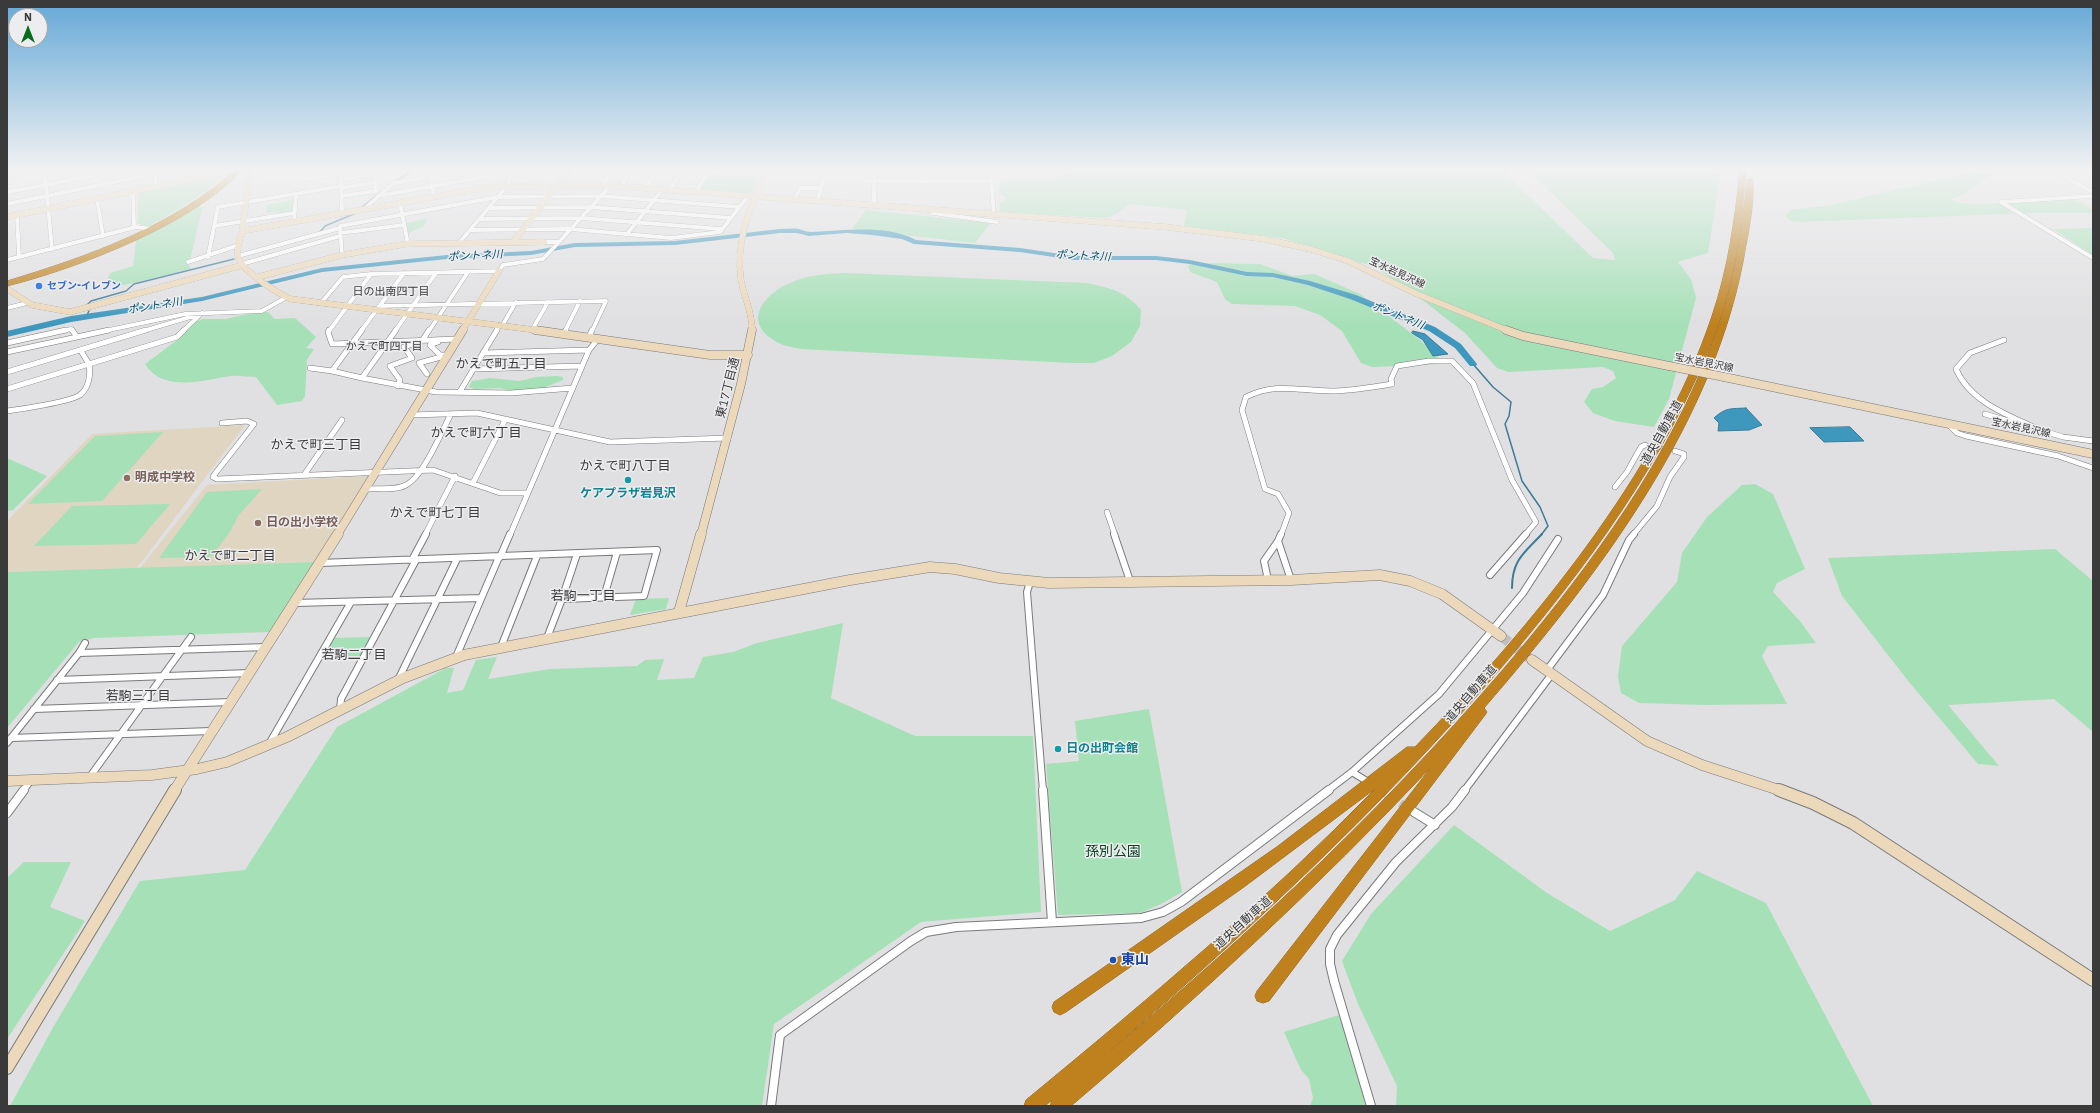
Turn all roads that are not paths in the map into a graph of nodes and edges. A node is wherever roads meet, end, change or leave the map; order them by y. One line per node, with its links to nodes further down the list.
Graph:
1 (17, 221): 48 (street)
2 (49, 221): 44 (street)
3 (101, 221): 37 (street)
4 (134, 221): 28 (street)
5 (164, 221): 29 (highway)
6 (215, 221): 27 (street)
7 (249, 221): 22 (street)
8 (300, 221): 23 (street, 宝水岩見沢線)
9 (369, 221): 35 (street)
10 (403, 221): 26 (street)
11 (477, 221): 32 (street)
12 (530, 221): 33 (street)
13 (578, 221): 30 (street)
14 (621, 221): 24 (street)
15 (729, 221): 31 (street)
16 (745, 221): 97 (street, 東17丁目通)
17 (989, 221): 25 (street)
18 (1079, 221): 119 (street, 宝水岩見沢線, bridge)
19 (1738, 221): 181 (highway, 道央自動車道)
20 (1745, 221): 171 (highway, 道央自動車道)
21 (2032, 221): 49 (street)
22 (243, 222): 27 (street); 34 (street)
23 (294, 222): 34 (street, 宝水岩見沢線)
24 (636, 222): 31 (street); 36 (street)
25 (997, 222)
26 (404, 225): 35 (street); 42 (street)
27 (214, 226): 46 (street)
28 (136, 228): 29 (street); 37 (street)
29 (152, 228): 59 (highway)
30 (570, 229): 33 (street); 36 (street); 40 (street)
31 (722, 229): 36 (street)
32 (470, 230): 33 (street); 41 (street)
33 (523, 230): 38 (street)
34 (242, 231): 43 (street)
35 (340, 232): 45 (street); 47 (street); 52 (street)
36 (627, 234)
37 (103, 236): 44 (street)
38 (513, 242): 39 (street); 41 (street)
39 (544, 242): 40 (street)
40 (559, 242): 53 (street)
41 (459, 243): 42 (street)
42 (408, 244): 45 (street)
43 (239, 245): 46 (street); 47 (street)
44 (52, 249): 48 (street)
45 (342, 255): 58 (street)
46 (208, 256): 51 (street)
47 (238, 256): 52 (street)
48 (19, 257): 50 (street)
49 (2093, 258)
50 (7, 260)
51 (188, 262)
52 (243, 264): 58 (street); 63 (street)
53 (499, 271): 55 (street); 67 (street)
54 (436, 272): 55 (street); 57 (street); 68 (street)
55 (468, 272): 69 (street)
56 (371, 274): 57 (street); 66 (street); 70 (street)
57 (404, 274): 72 (street)
58 (258, 277): 61 (street)
59 (7, 284)
60 (7, 289): 63 (street)
61 (287, 298): 66 (street); 73 (street)
62 (580, 301): 65 (street); 81 (street); 83 (street)
63 (27, 302): 71 (street)
64 (516, 302): 65 (street); 67 (street); 78 (street)
65 (548, 302): 80 (street)
66 (321, 303): 70 (street)
67 (479, 304): 69 (street); 76 (street)
68 (413, 305): 69 (street); 72 (street); 74 (street)
69 (446, 305): 75 (street)
70 (346, 306): 72 (street); 91 (street)
71 (7, 308)
72 (378, 308): 74 (street); 91 (street)
73 (202, 313): 82 (street); 93 (street); 100 (street)
74 (407, 314): 75 (street); 89 (street)
75 (437, 318): 76 (street); 86 (street)
76 (468, 322): 78 (street); 84 (street)
77 (67, 323): 79 (street)
78 (500, 326): 80 (street); 95 (street)
79 (71, 329): 82 (street); 90 (street)
80 (532, 330): 81 (street)
81 (564, 334): 83 (street)
82 (77, 337): 94 (street)
83 (589, 337): 85 (street)
84 (457, 339): 87 (street); 96 (street)
85 (598, 339): 92 (street); 97 (street)
86 (422, 340): 87 (street); 89 (street); 98 (street)
87 (444, 340): 96 (street)
88 (2004, 340): 122 (street)
89 (387, 342): 91 (street); 107 (street)
90 (7, 343)
91 (352, 343): 104 (street)
92 (589, 350): 95 (street); 101 (street)
93 (81, 351): 100 (street); 105 (street)
94 (7, 352)
95 (483, 353): 103 (street)
96 (444, 355): 99 (street); 111 (street)
97 (748, 355): 123 (street, 東17丁目通)
98 (412, 358): 99 (street); 108 (street)
99 (419, 363): 106 (street)
100 (89, 364): 110 (street); 113 (street)
101 (582, 366): 103 (street); 109 (street)
102 (310, 368): 104 (street)
103 (474, 369): 112 (street)
104 (332, 371): 107 (street)
105 (7, 372)
106 (427, 374)
107 (362, 378): 108 (street)
108 (398, 386): 111 (street)
109 (573, 388): 112 (street); 121 (street)
110 (7, 389)
111 (425, 391): 112 (street); 116 (street)
112 (459, 393)
113 (7, 411)
114 (451, 414): 116 (street); 118 (street); 129 (street)
115 (1985, 414): 122 (street)
116 (411, 416): 130 (street)
117 (342, 420): 131 (street)
118 (505, 420): 121 (street); 133 (street)
119 (1946, 422): 127 (street, 宝水岩見沢線); 128 (street)
120 (222, 423): 131 (street)
121 (555, 429): 123 (street); 136 (street)
122 (2038, 429): 124 (street)
123 (728, 438): 159 (street, 東17丁目通)
124 (2093, 441)
125 (1645, 445): 134 (street)
126 (1675, 451): 172 (street)
127 (2093, 454)
128 (2093, 468)
129 (421, 470): 130 (street); 132 (street); 135 (street)
130 (376, 472): 131 (street); 135 (street)
131 (304, 475)
132 (455, 476): 133 (street); 145 (street)
133 (473, 483): 136 (street)
134 (1615, 487)
135 (366, 488): 146 (street)
136 (528, 494): 143 (street)
137 (1107, 512): 150 (street)
138 (1558, 539): 160 (street)
139 (1278, 541): 147 (street); 148 (street); 149 (street)
140 (617, 552): 141 (street); 152 (street); 152 (street)
141 (577, 554): 142 (street); 154 (street)
142 (537, 556): 143 (street); 166 (street)
143 (500, 557): 144 (street); 153 (street)
144 (458, 559): 145 (street); 155 (street)
145 (414, 560): 146 (street); 156 (street)
146 (320, 562): 158 (street)
147 (1490, 575)
148 (1268, 580): 149 (street); 150 (street)
149 (1291, 580): 160 (street)
150 (1130, 581): 151 (street)
151 (1030, 582): 159 (street); 195 (street)
152 (604, 597): 154 (street)
153 (481, 598): 155 (street); 169 (street)
154 (562, 599): 163 (street)
155 (437, 600): 156 (street); 176 (street)
156 (394, 601): 157 (street); 180 (street)
157 (351, 602): 158 (street); 185 (street)
158 (295, 603): 165 (street)
159 (679, 612): 163 (street)
160 (1492, 630): 161 (street); 187 (street)
161 (1501, 636)
162 (191, 637): 167 (street)
163 (547, 638): 166 (street)
164 (85, 643): 168 (street)
165 (267, 647): 167 (street); 173 (street)
166 (502, 647): 169 (street)
167 (182, 649): 168 (street); 174 (street)
168 (79, 653): 175 (street)
169 (456, 657): 176 (street)
170 (1532, 660): 172 (street)
171 (1511, 668): 197 (highway); 202 (highway, 道央自動車道)
172 (1549, 672): 194 (street); 196 (street)
173 (250, 673): 174 (street); 177 (street)
174 (163, 676): 175 (street); 178 (street)
175 (57, 680): 179 (street)
176 (397, 681): 180 (street)
177 (231, 702): 178 (street); 182 (street)
178 (142, 705): 179 (street); 183 (street)
179 (34, 709): 184 (street)
180 (340, 710): 185 (street)
181 (1448, 721): 198 (highway); 201 (highway, 道央自動車道)
182 (212, 731): 183 (street); 186 (street)
183 (120, 736): 184 (street); 188 (street)
184 (9, 741)
185 (268, 746): 186 (street)
186 (188, 771): 188 (street); 199 (street)
187 (1352, 772): 190 (street); 195 (street)
188 (90, 778): 189 (street)
189 (32, 780): 191 (street); 193 (street)
190 (1365, 780)
191 (7, 781)
192 (1414, 812): 194 (street)
193 (7, 813)
194 (1435, 825): 203 (street)
195 (1052, 922): 200 (street)
196 (2093, 980)
197 (1262, 996)
198 (1060, 1007)
199 (7, 1068)
200 (771, 1106)
201 (1032, 1106)
202 (1058, 1106)
203 (1371, 1106)

